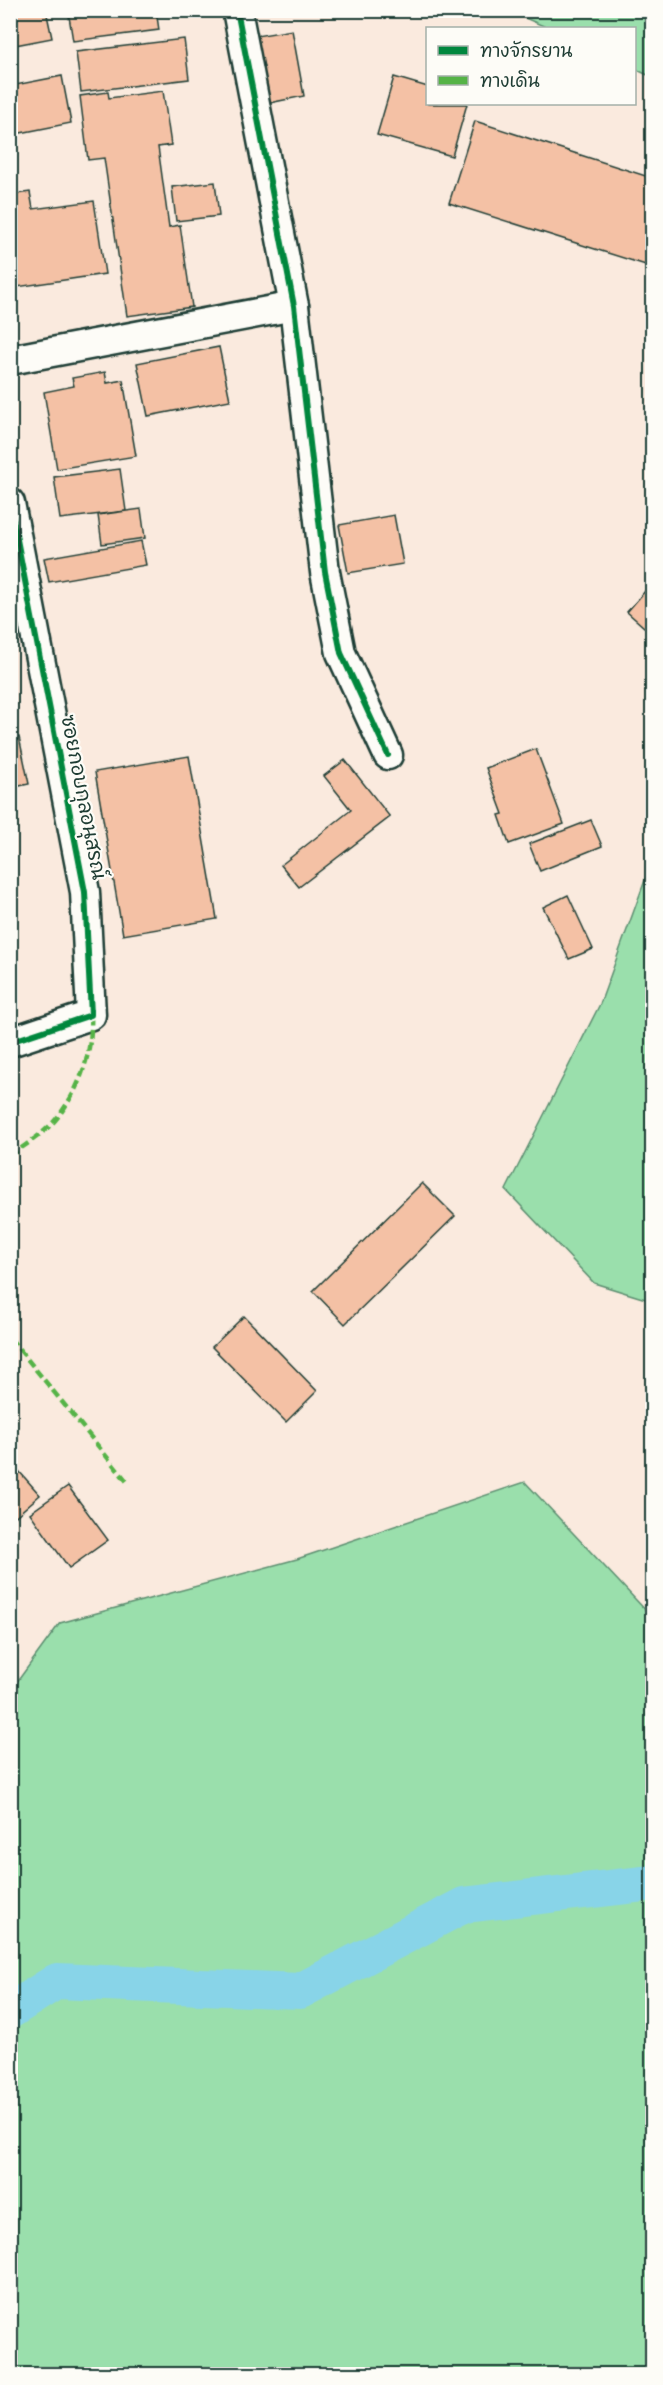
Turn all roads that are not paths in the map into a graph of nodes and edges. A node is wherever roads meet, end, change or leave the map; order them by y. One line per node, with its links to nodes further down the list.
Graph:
1 (237, 10): 2 (street)
2 (294, 306): 3 (street); 5 (street)
3 (10, 360)
4 (10, 503): 6 (street, ซอยกอบกุลอนุสรณ์)
5 (388, 755)
6 (10, 1042)

